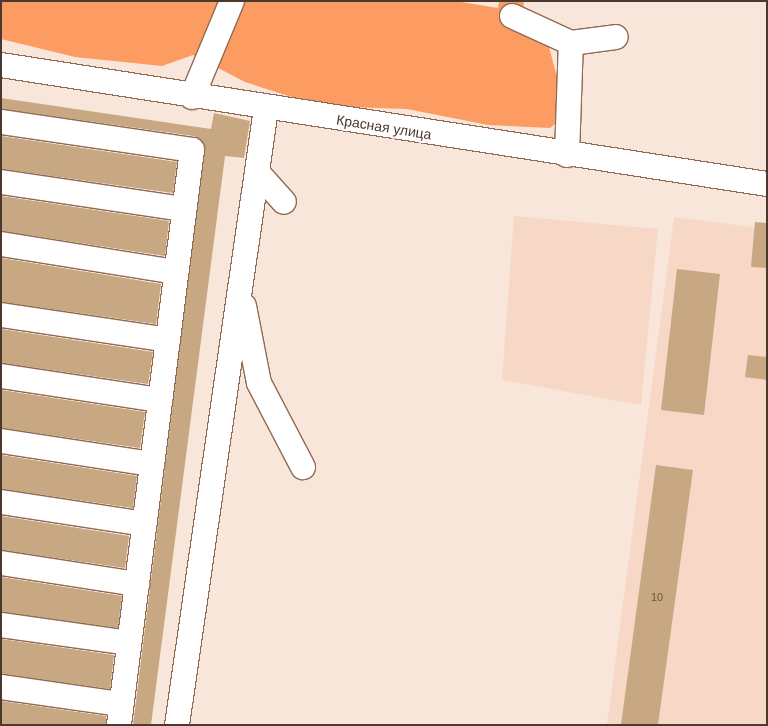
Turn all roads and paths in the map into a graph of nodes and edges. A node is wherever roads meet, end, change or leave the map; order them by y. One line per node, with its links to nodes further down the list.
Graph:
1 (232, 1): 6 (street)
2 (512, 16): 4 (street)
3 (616, 36): 4 (street)
4 (571, 43): 9 (street)
5 (1, 65): 6 (street, Красная улица)
6 (192, 97): 7 (street, Красная улица)
7 (266, 111): 9 (street, Красная улица); 10 (street)
8 (1, 122): 14 (street)
9 (567, 155): 12 (street, Красная улица)
10 (257, 172): 13 (street); 17 (street)
11 (1, 182): 14 (street)
12 (767, 184)
13 (284, 202)
14 (184, 209): 16 (street)
15 (1, 244): 16 (street)
16 (176, 272): 19 (street)
17 (240, 288): 24 (street); 33 (street)
18 (1, 315): 19 (street)
19 (168, 340): 21 (street)
20 (1, 376): 21 (street)
21 (160, 400): 23 (street)
22 (1, 441): 23 (street)
23 (152, 464): 26 (street)
24 (303, 467)
25 (1, 502): 26 (street)
26 (144, 524): 28 (street)
27 (1, 563): 28 (street)
28 (137, 584): 30 (street)
29 (1, 625): 30 (street)
30 (129, 643): 32 (street)
31 (1, 687): 32 (street)
32 (120, 715)
33 (177, 725)

